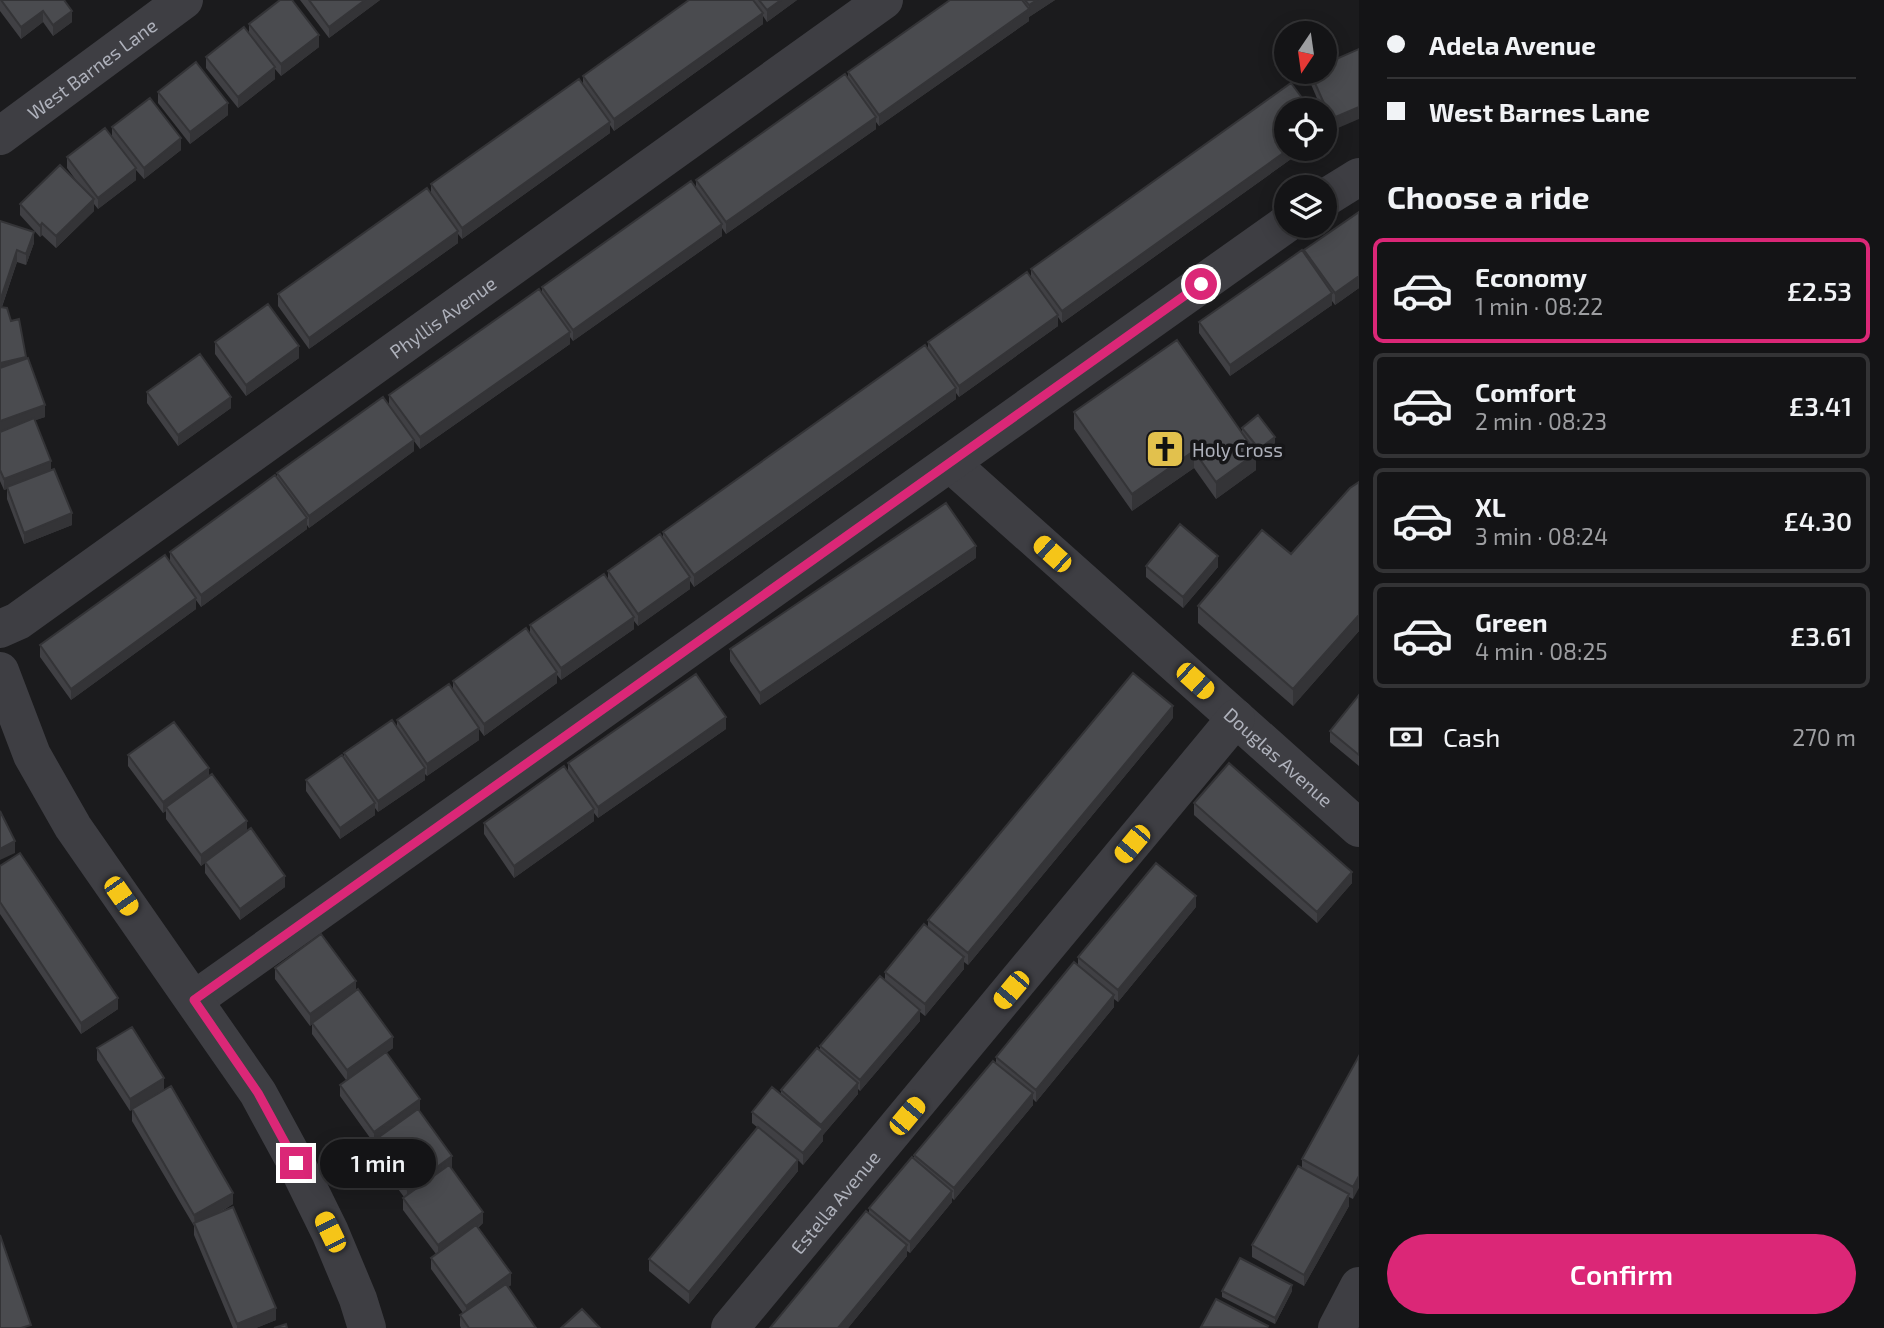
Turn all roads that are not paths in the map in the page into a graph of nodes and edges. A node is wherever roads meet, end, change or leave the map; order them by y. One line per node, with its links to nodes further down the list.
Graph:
1 (184, 0): 3 (street, West Barnes Lane)
2 (884, 0): 8 (street, Phyllis Avenue)
3 (0, 136)
4 (1359, 177): 5 (street)
5 (1337, 191)
6 (1274, 233): 7 (street)
7 (950, 463): 10 (street, Douglas Avenue); 12 (street)
8 (0, 629)
9 (0, 671): 12 (street)
10 (1236, 718): 11 (street, Douglas Avenue); 15 (street, Estella Avenue)
11 (1359, 828)
12 (194, 1000): 14 (street)
13 (1359, 1286): 16 (street)
14 (367, 1328)
15 (730, 1328)
16 (1336, 1328)

